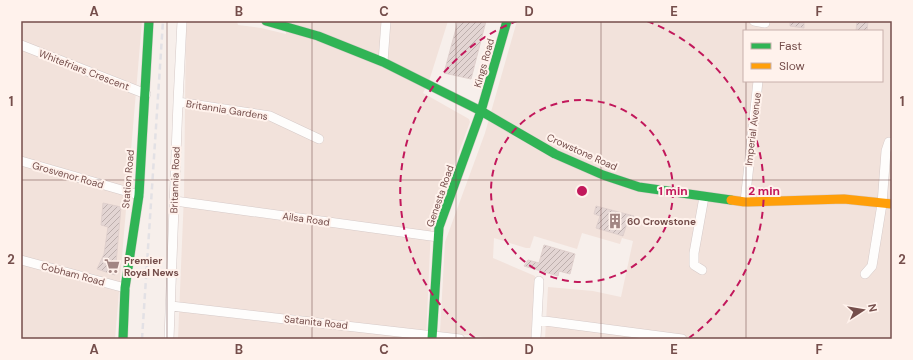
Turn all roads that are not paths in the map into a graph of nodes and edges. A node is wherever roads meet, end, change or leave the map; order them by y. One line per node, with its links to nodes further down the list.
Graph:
1 (149, 21): 12 (street, Station Road)
2 (182, 21): 13 (street, Britannia Road)
3 (266, 21): 7 (street, Crowstone Road)
4 (386, 21): 10 (street)
5 (508, 21): 14 (street, Kings Road)
6 (754, 21): 8 (street)
7 (277, 22): 10 (street, Crowstone Road)
8 (765, 25)
9 (21, 45): 12 (street, Whitefriars Crescent)
10 (383, 62): 14 (street, Crowstone Road)
11 (758, 82): 21 (street, Imperial Avenue)
12 (146, 94): 18 (street, Station Road)
13 (178, 102): 15 (street, Britannia Gardens); 20 (street, Britannia Road)
14 (481, 111): 19 (street, Crowstone Road); 24 (street, Genesta Road)
15 (320, 139)
16 (889, 142): 22 (street)
17 (21, 161): 18 (street, Grosvenor Road)
18 (139, 195): 29 (street, Station Road)
19 (704, 197): 21 (street, Crowstone Road); 26 (street)
20 (175, 202): 24 (street, Ailsa Road); 30 (street, Britannia Road)
21 (745, 202): 22 (street, Crowstone Road)
22 (882, 204): 23 (street, Crowstone Road); 27 (street)
23 (892, 204)
24 (438, 237): 32 (street, Genesta Road)
25 (21, 260): 29 (street, Cobham Road)
26 (685, 268)
27 (865, 274)
28 (539, 282): 31 (street)
29 (125, 288): 33 (street, Station Road)
30 (171, 306): 32 (street, Satanita Road); 34 (street, Britannia Road)
31 (537, 320): 36 (street); 37 (street)
32 (432, 337): 35 (street, Satanita Road)
33 (123, 339)
34 (169, 339)
35 (460, 339)
36 (536, 339)
37 (682, 339)

